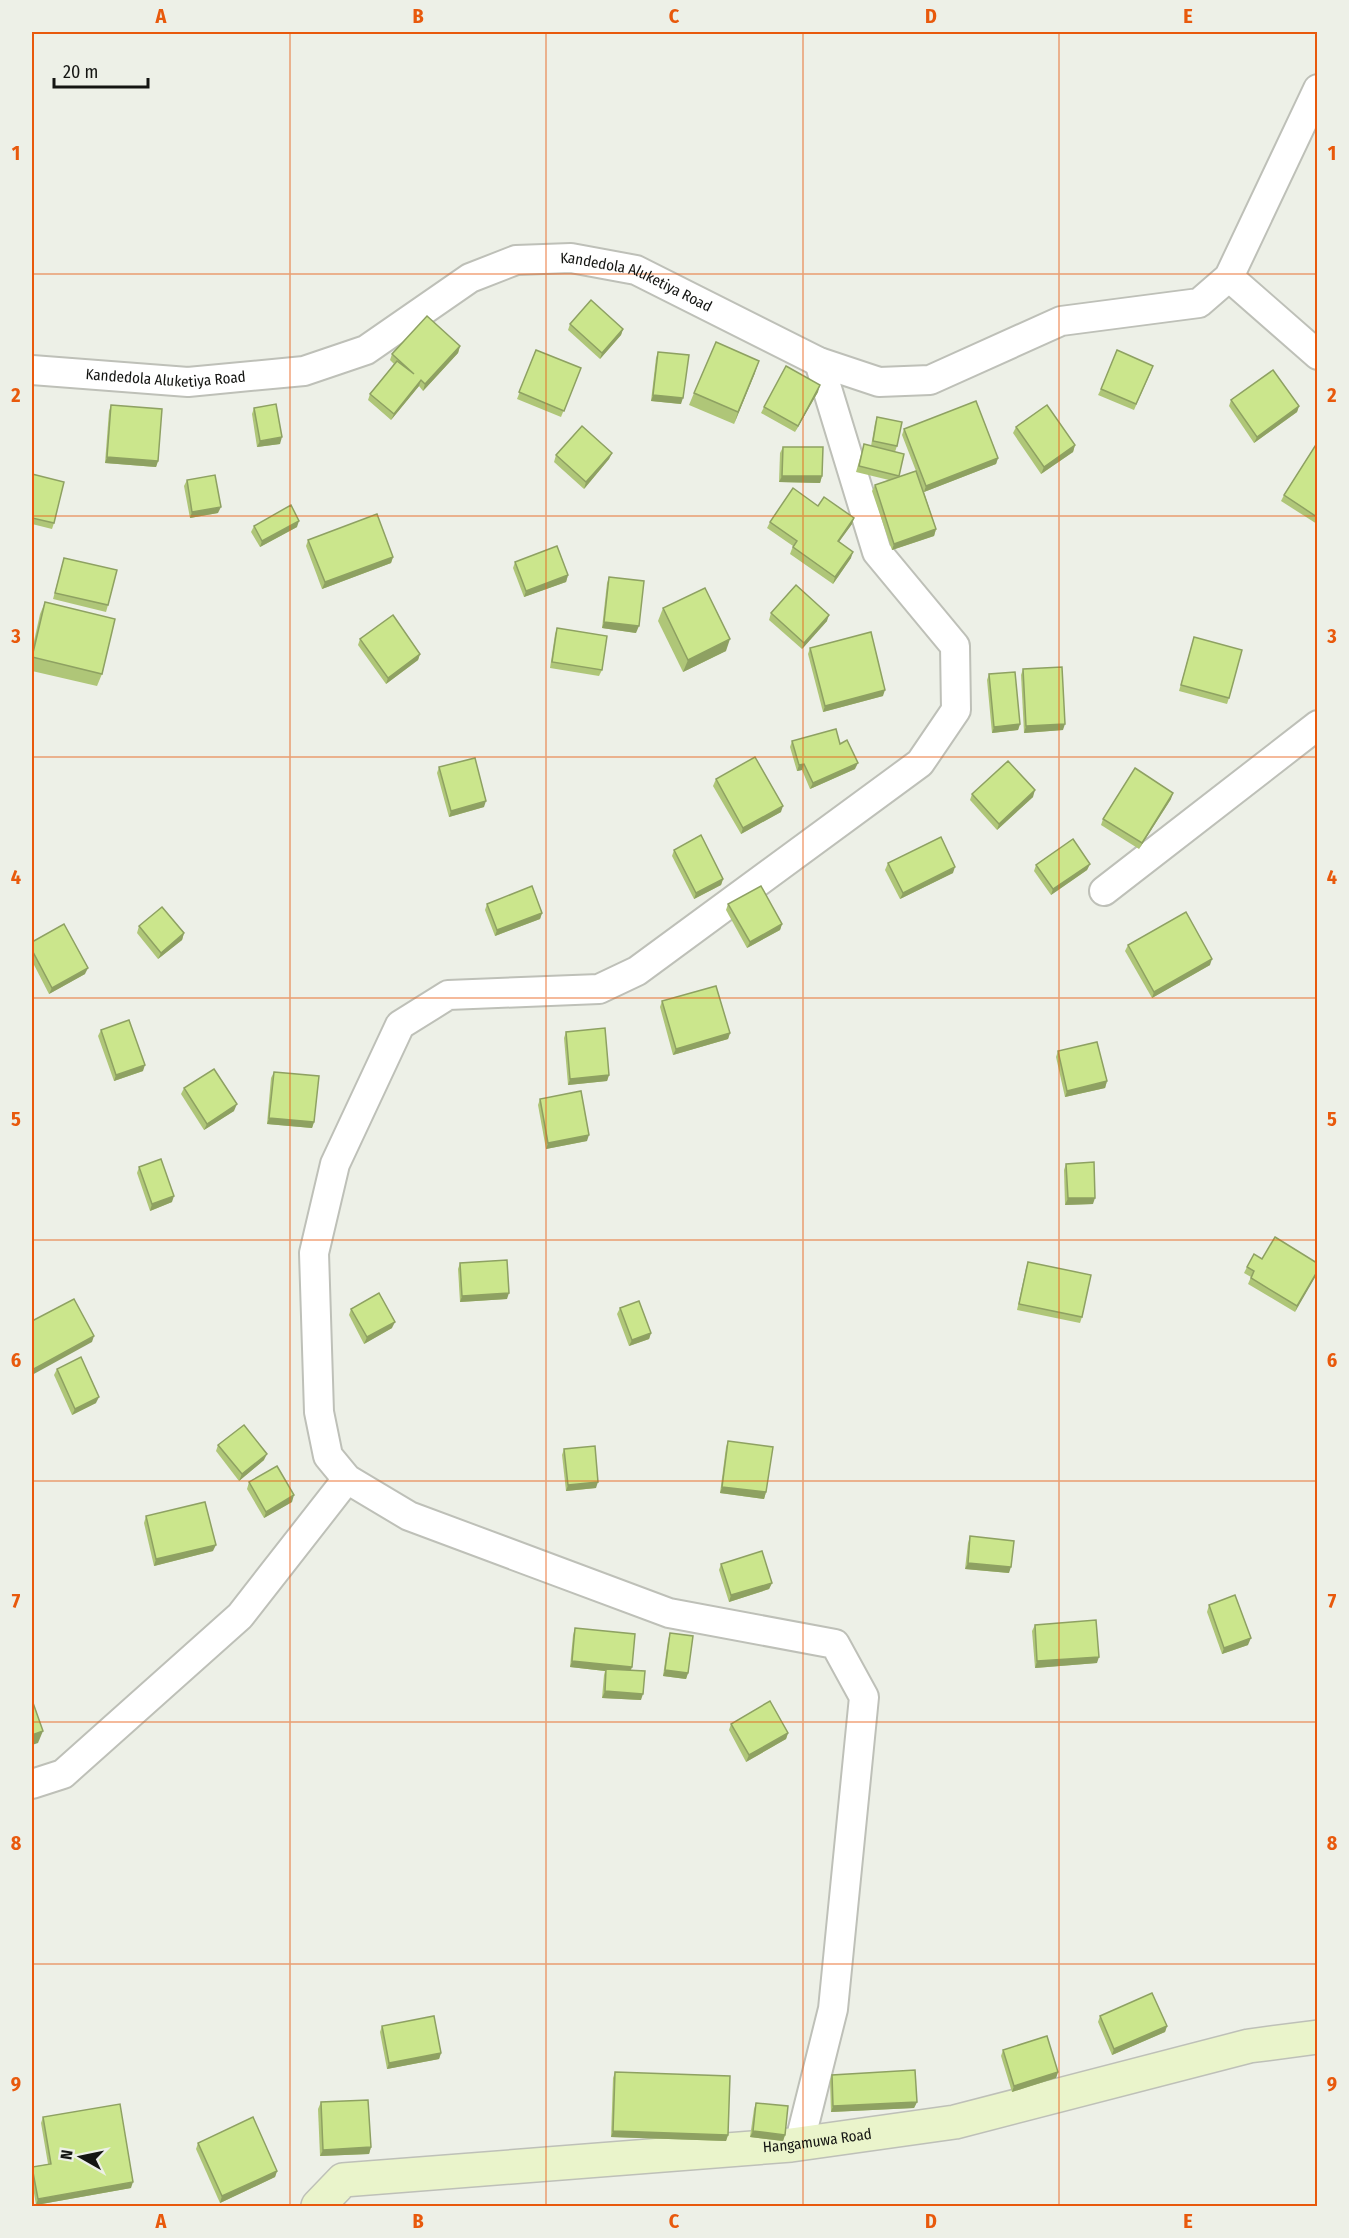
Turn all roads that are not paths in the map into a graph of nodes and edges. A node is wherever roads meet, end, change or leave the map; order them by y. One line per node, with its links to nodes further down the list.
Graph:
1 (1317, 89): 2 (street)
2 (1229, 277): 3 (street); 4 (street, Kandedola Aluketiya Road)
3 (1317, 355)
4 (819, 362): 5 (street, Kandedola Aluketiya Road); 8 (street)
5 (32, 370)
6 (1317, 724): 7 (street)
7 (1104, 891)
8 (347, 1479): 9 (street); 11 (street)
9 (32, 1784)
10 (1317, 2037): 11 (street, Hangamuwa Road)
11 (790, 2145): 12 (street, Hangamuwa Road)
12 (318, 2206)

